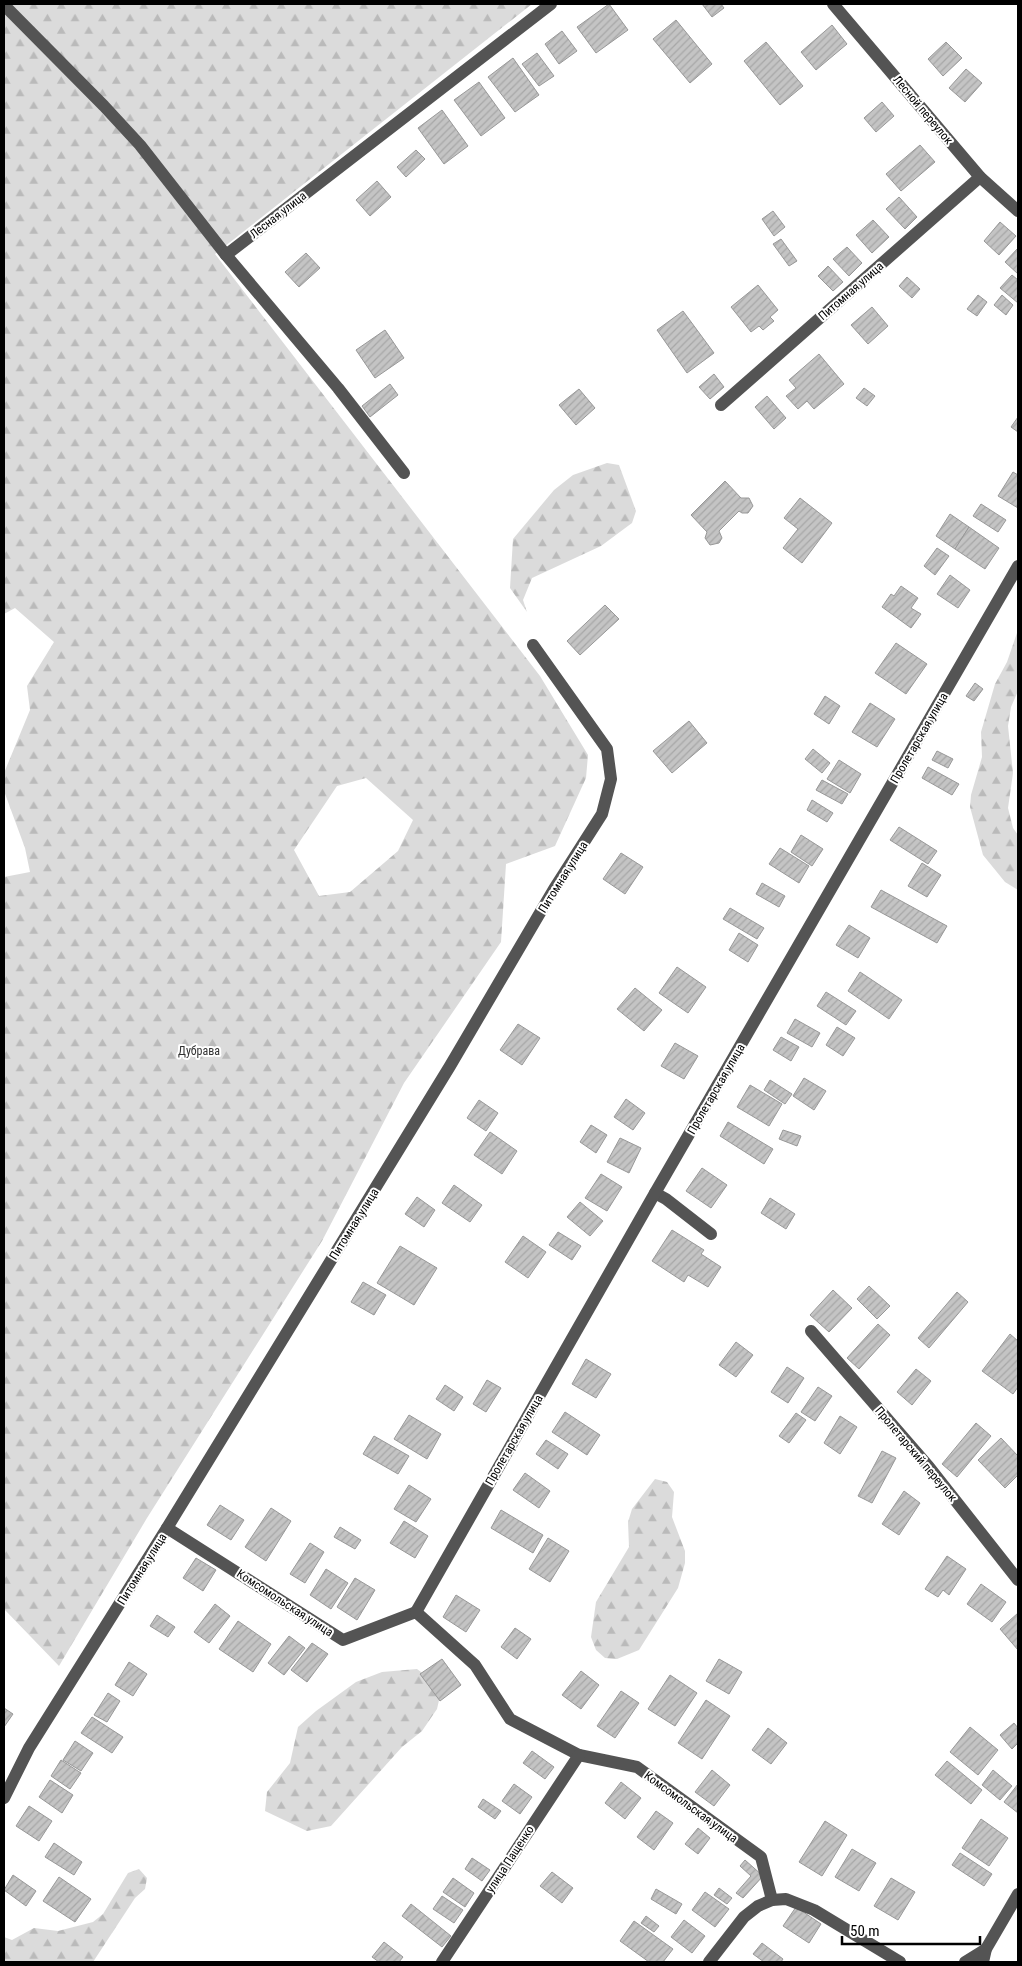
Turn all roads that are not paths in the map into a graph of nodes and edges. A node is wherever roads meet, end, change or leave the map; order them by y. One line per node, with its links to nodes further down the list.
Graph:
1 (551, 4): 6 (street, Лесная улица)
2 (833, 4): 4 (street, Лесной переулок)
3 (4, 5): 6 (street)
4 (980, 177): 5 (street, Лесной переулок); 7 (street, Питомная улица)
5 (1018, 211)
6 (226, 255): 8 (street)
7 (722, 405)
8 (404, 473)
9 (1018, 566): 11 (street, Пролетарская улица)
10 (533, 645): 14 (street, Питомная улица)
11 (655, 1193): 12 (street); 16 (street, Пролетарская улица)
12 (711, 1234)
13 (811, 1331): 15 (street, Пролетарский переулок)
14 (167, 1528): 16 (street, Комсомольская улица); 18 (street, Питомная улица)
15 (1018, 1580)
16 (416, 1612): 17 (street, Комсомольская улица)
17 (579, 1755): 20 (street, Комсомольская улица); 22 (street, улица Пащенко)
18 (4, 1798)
19 (1018, 1894): 21 (street)
20 (772, 1900): 23 (street); 24 (street)
21 (986, 1949): 25 (street); 26 (street)
22 (442, 1962)
23 (709, 1962)
24 (900, 1962)
25 (964, 1962)
26 (982, 1962)

